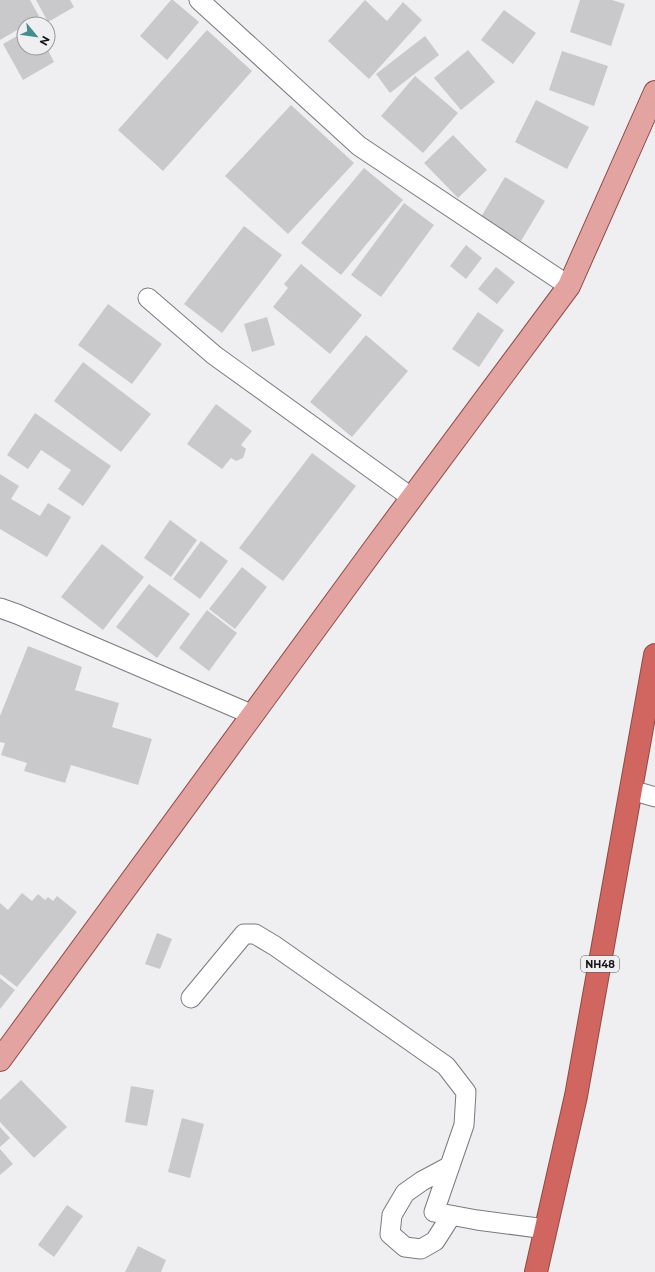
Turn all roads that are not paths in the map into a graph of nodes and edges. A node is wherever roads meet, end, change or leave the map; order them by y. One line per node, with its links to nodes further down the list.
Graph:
1 (199, 0): 3 (street)
2 (655, 92): 3 (main road)
3 (569, 286): 5 (main road)
4 (148, 298): 5 (street)
5 (412, 498): 8 (main road)
6 (0, 608): 8 (street)
7 (655, 654): 9 (highway, NH48)
8 (253, 715): 12 (main road)
9 (631, 790): 10 (street); 15 (highway, NH48)
10 (655, 797)
11 (191, 998): 13 (street)
12 (0, 1060)
13 (450, 1166): 14 (street); 14 (street)
14 (451, 1216): 15 (street)
15 (546, 1229): 16 (highway, NH48)
16 (536, 1272)

